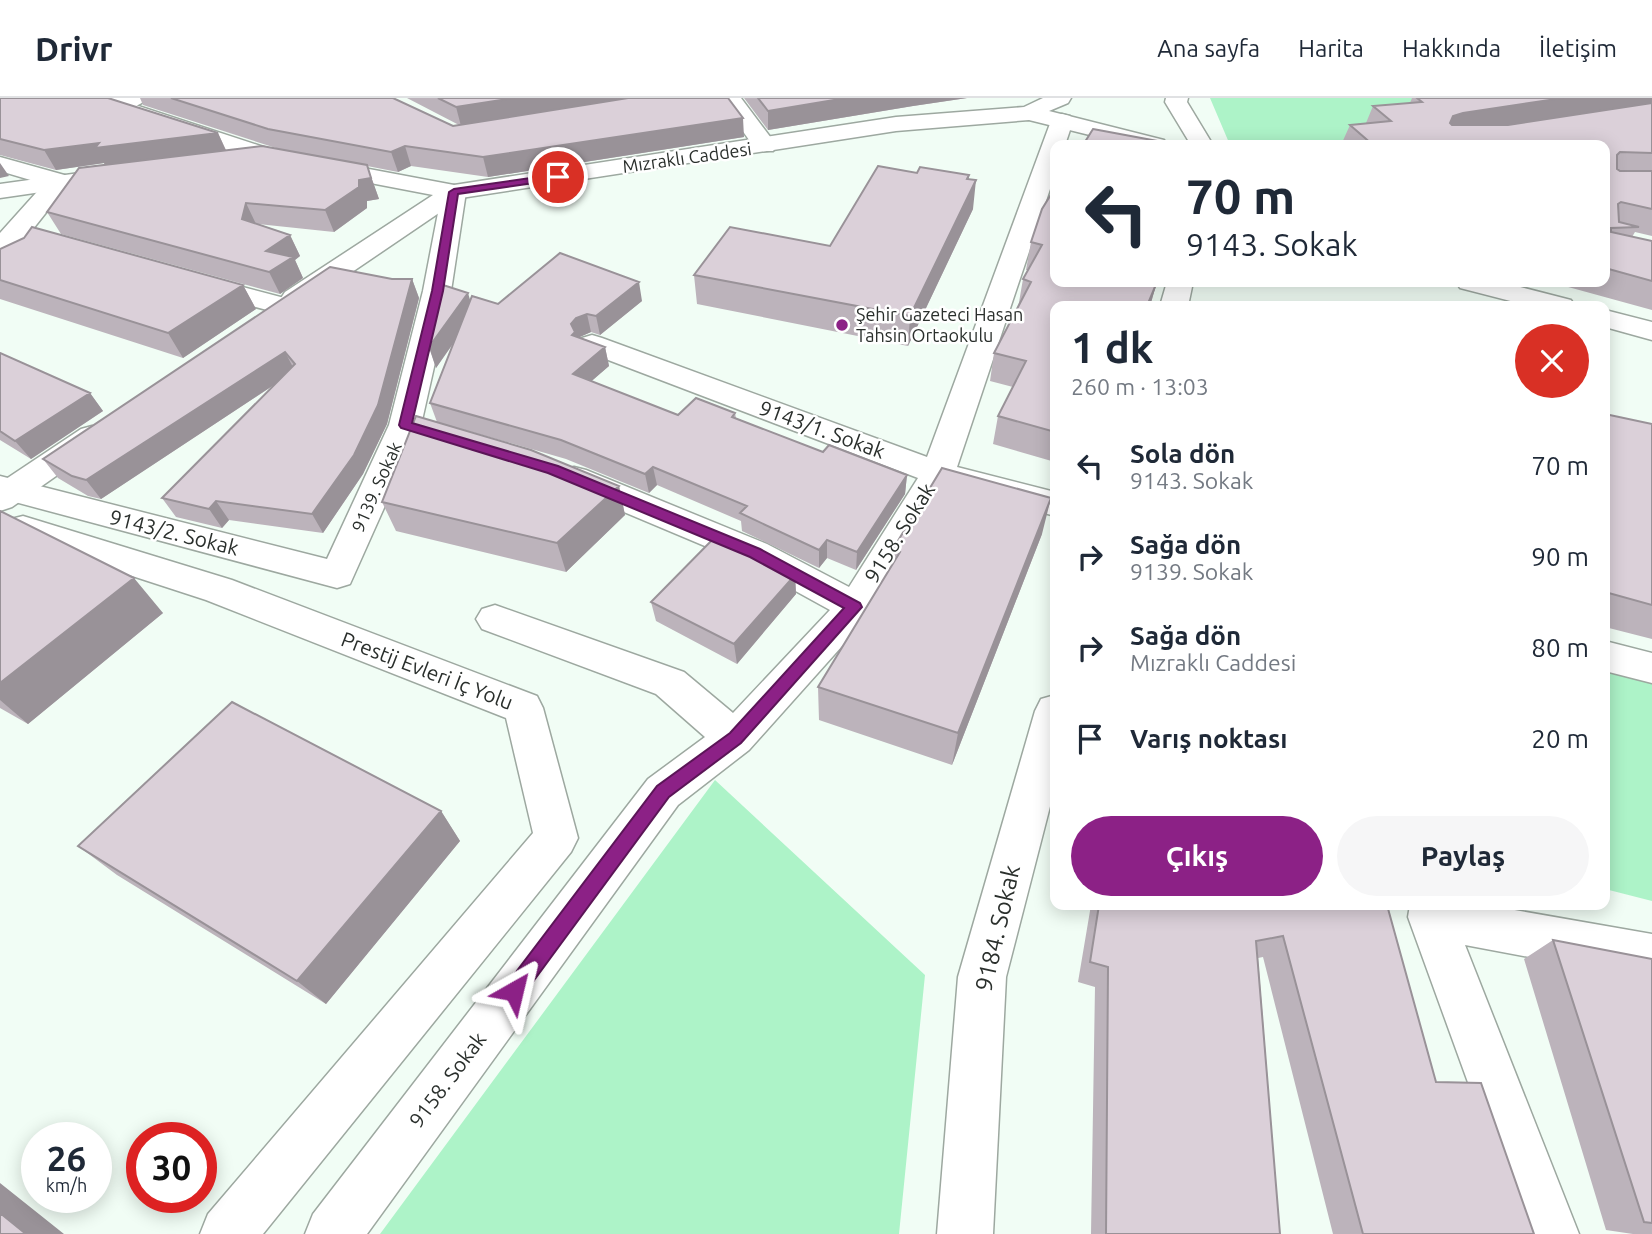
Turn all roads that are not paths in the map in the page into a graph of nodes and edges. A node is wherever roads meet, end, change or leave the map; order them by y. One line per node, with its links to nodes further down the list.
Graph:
1 (92, 98): 4 (street)
2 (730, 98): 10 (street)
3 (1177, 98): 8 (street)
4 (125, 101): 11 (street)
5 (1061, 109): 6 (street, 9158. Sokak); 7 (street); 10 (street, Mızraklı Caddesi)
6 (1051, 140)
7 (1143, 140)
8 (1199, 140)
9 (1050, 142): 30 (street, 9158. Sokak)
10 (765, 146): 17 (street, Mızraklı Caddesi)
11 (271, 157): 12 (street); 17 (street, Mızraklı Caddesi)
12 (218, 163)
13 (0, 164): 15 (street)
14 (152, 171): 15 (street)
15 (59, 181): 16 (street); 18 (street)
16 (0, 191)
17 (454, 192): 23 (street); 34 (street, 9139. Sokak)
18 (8, 238): 19 (street)
19 (96, 254)
20 (176, 277): 23 (street)
21 (1489, 287): 22 (street)
22 (1542, 301)
23 (282, 306): 25 (street)
24 (1610, 319): 26 (street)
25 (248, 330)
26 (1652, 331)
27 (592, 344): 30 (street, 9143/1. Sokak)
28 (113, 422): 31 (street)
29 (541, 466): 35 (street)
30 (938, 473): 32 (street, 9143/1. Sokak); 35 (street, 9158. Sokak)
31 (4, 492): 34 (street, 9143/2. Sokak)
32 (1050, 503)
33 (0, 545): 43 (street, Prestij Evleri İç Yolu)
34 (337, 575)
35 (855, 607): 40 (street, 9158. Sokak)
36 (495, 619): 40 (street)
37 (1610, 657): 38 (street)
38 (1652, 668)
39 (1050, 729): 45 (street, 9184. Sokak)
40 (736, 738): 44 (street, 9158. Sokak)
41 (1432, 911): 42 (street); 46 (street)
42 (1652, 957)
43 (228, 1234)
44 (332, 1234)
45 (965, 1234)
46 (1551, 1234)

